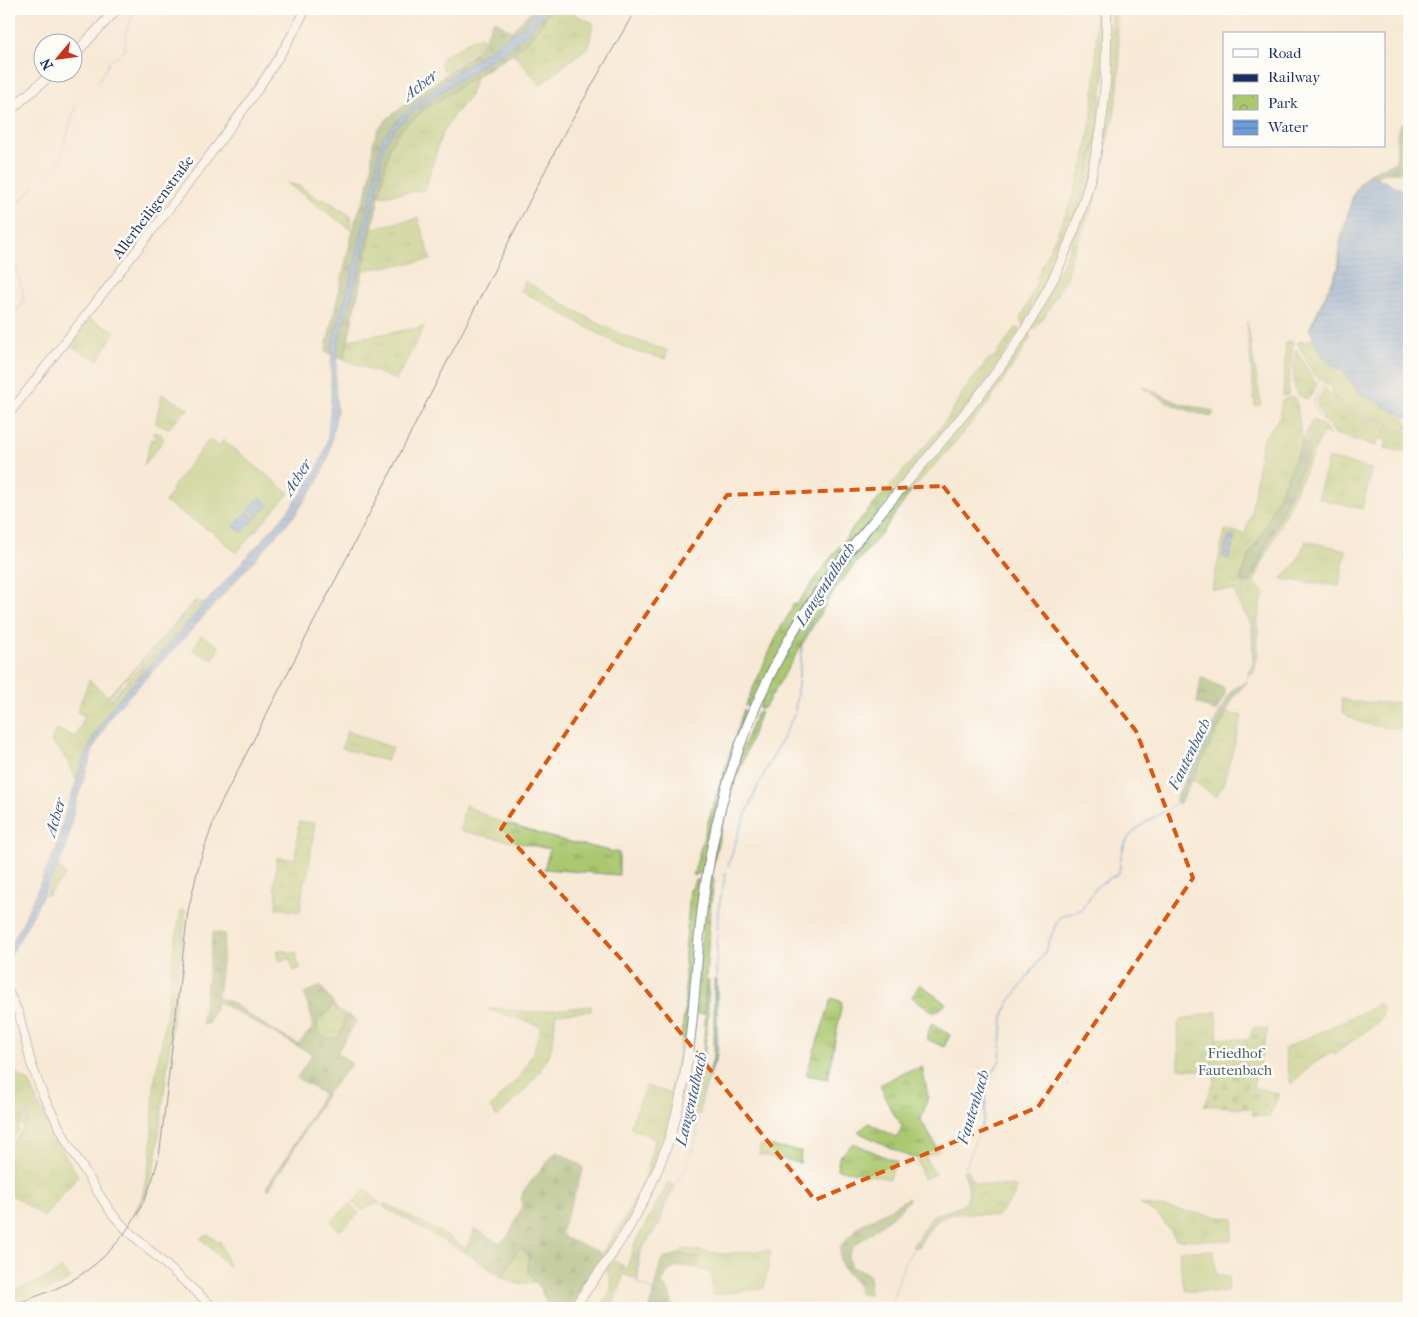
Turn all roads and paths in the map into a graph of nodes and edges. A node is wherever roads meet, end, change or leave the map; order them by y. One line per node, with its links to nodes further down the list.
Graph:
1 (118, 9): 4 (main road)
2 (306, 9): 7 (street, Allerheiligenstraße)
3 (1107, 9): 10 (main road)
4 (82, 47)
5 (42, 82): 6 (main road)
6 (9, 111)
7 (9, 414)
8 (9, 993): 9 (street)
9 (214, 1308)
10 (574, 1308)

